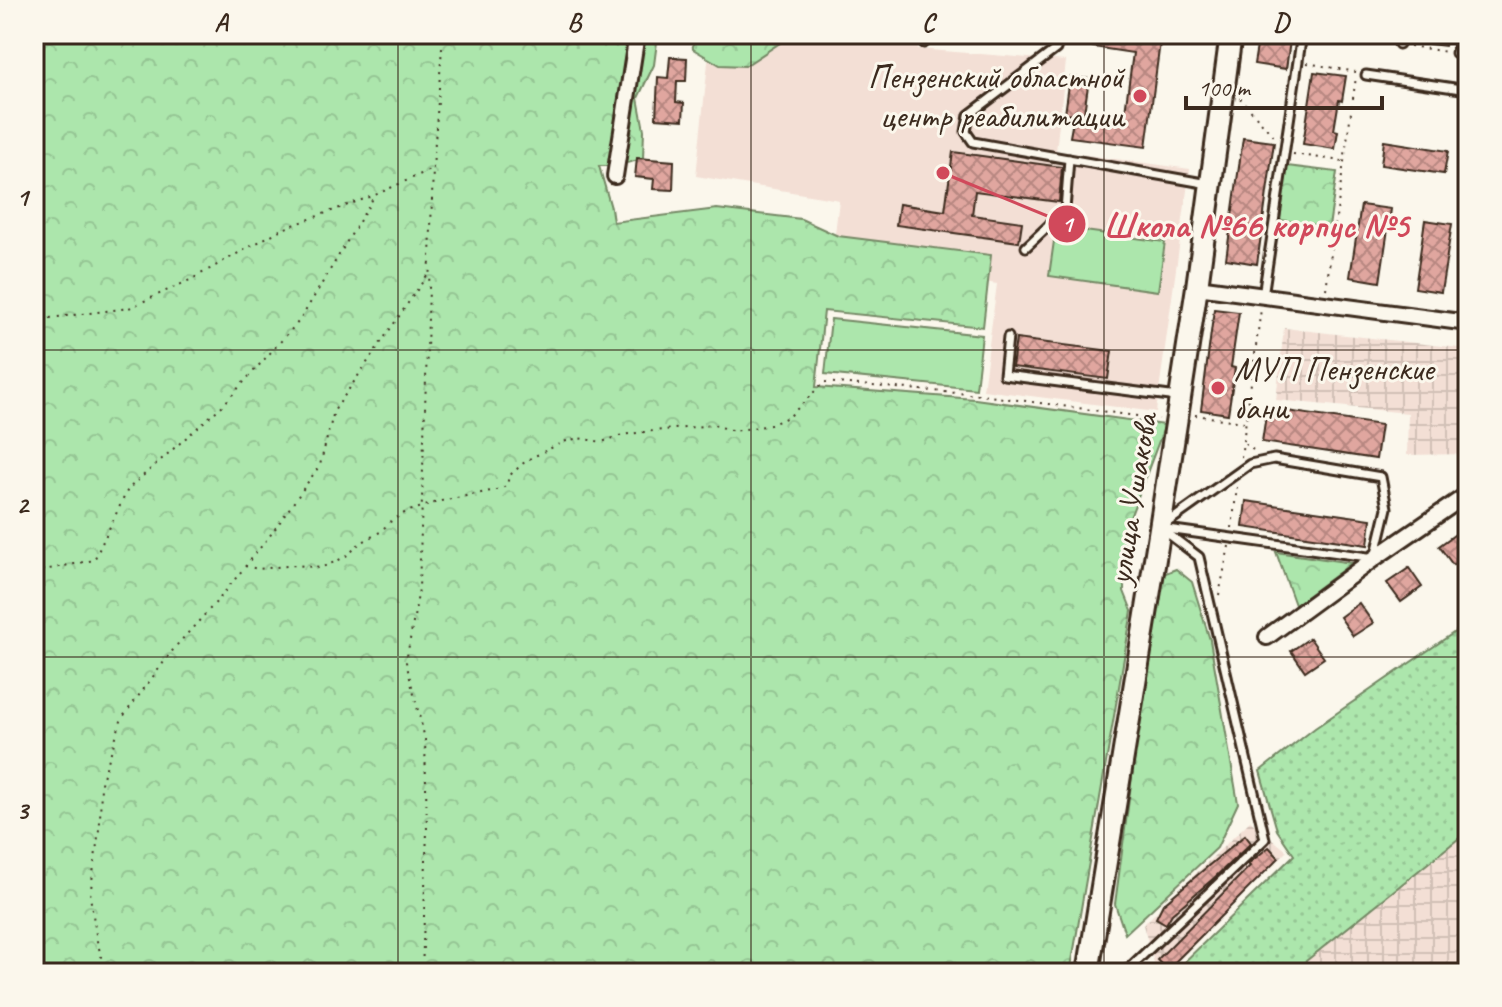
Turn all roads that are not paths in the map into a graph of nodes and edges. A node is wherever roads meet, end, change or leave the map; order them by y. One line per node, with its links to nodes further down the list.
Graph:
1 (637, 34): 12 (street)
2 (1060, 34): 11 (lane)
3 (1231, 34): 13 (main road, улица Ушакова)
4 (1302, 34): 16 (lane)
5 (1400, 34): 7 (lane)
6 (1460, 34): 8 (lane)
7 (1399, 44)
8 (1456, 53)
9 (1366, 75): 10 (lane)
10 (1468, 90)
11 (1069, 159): 13 (lane); 14 (lane)
12 (615, 176)
13 (1211, 184): 15 (main road, улица Ушакова)
14 (1026, 247)
15 (1197, 287): 16 (street); 19 (main road, улица Ушакова)
16 (1263, 296): 17 (street)
17 (1468, 323)
18 (1008, 337): 19 (lane)
19 (1178, 410): 21 (main road, улица Ушакова)
20 (1468, 494): 22 (street)
21 (1160, 528): 22 (lane); 22 (lane); 24 (main road, улица Ушакова); 25 (lane)
22 (1375, 558): 23 (street)
23 (1267, 637)
24 (1088, 973)
25 (1124, 973)

